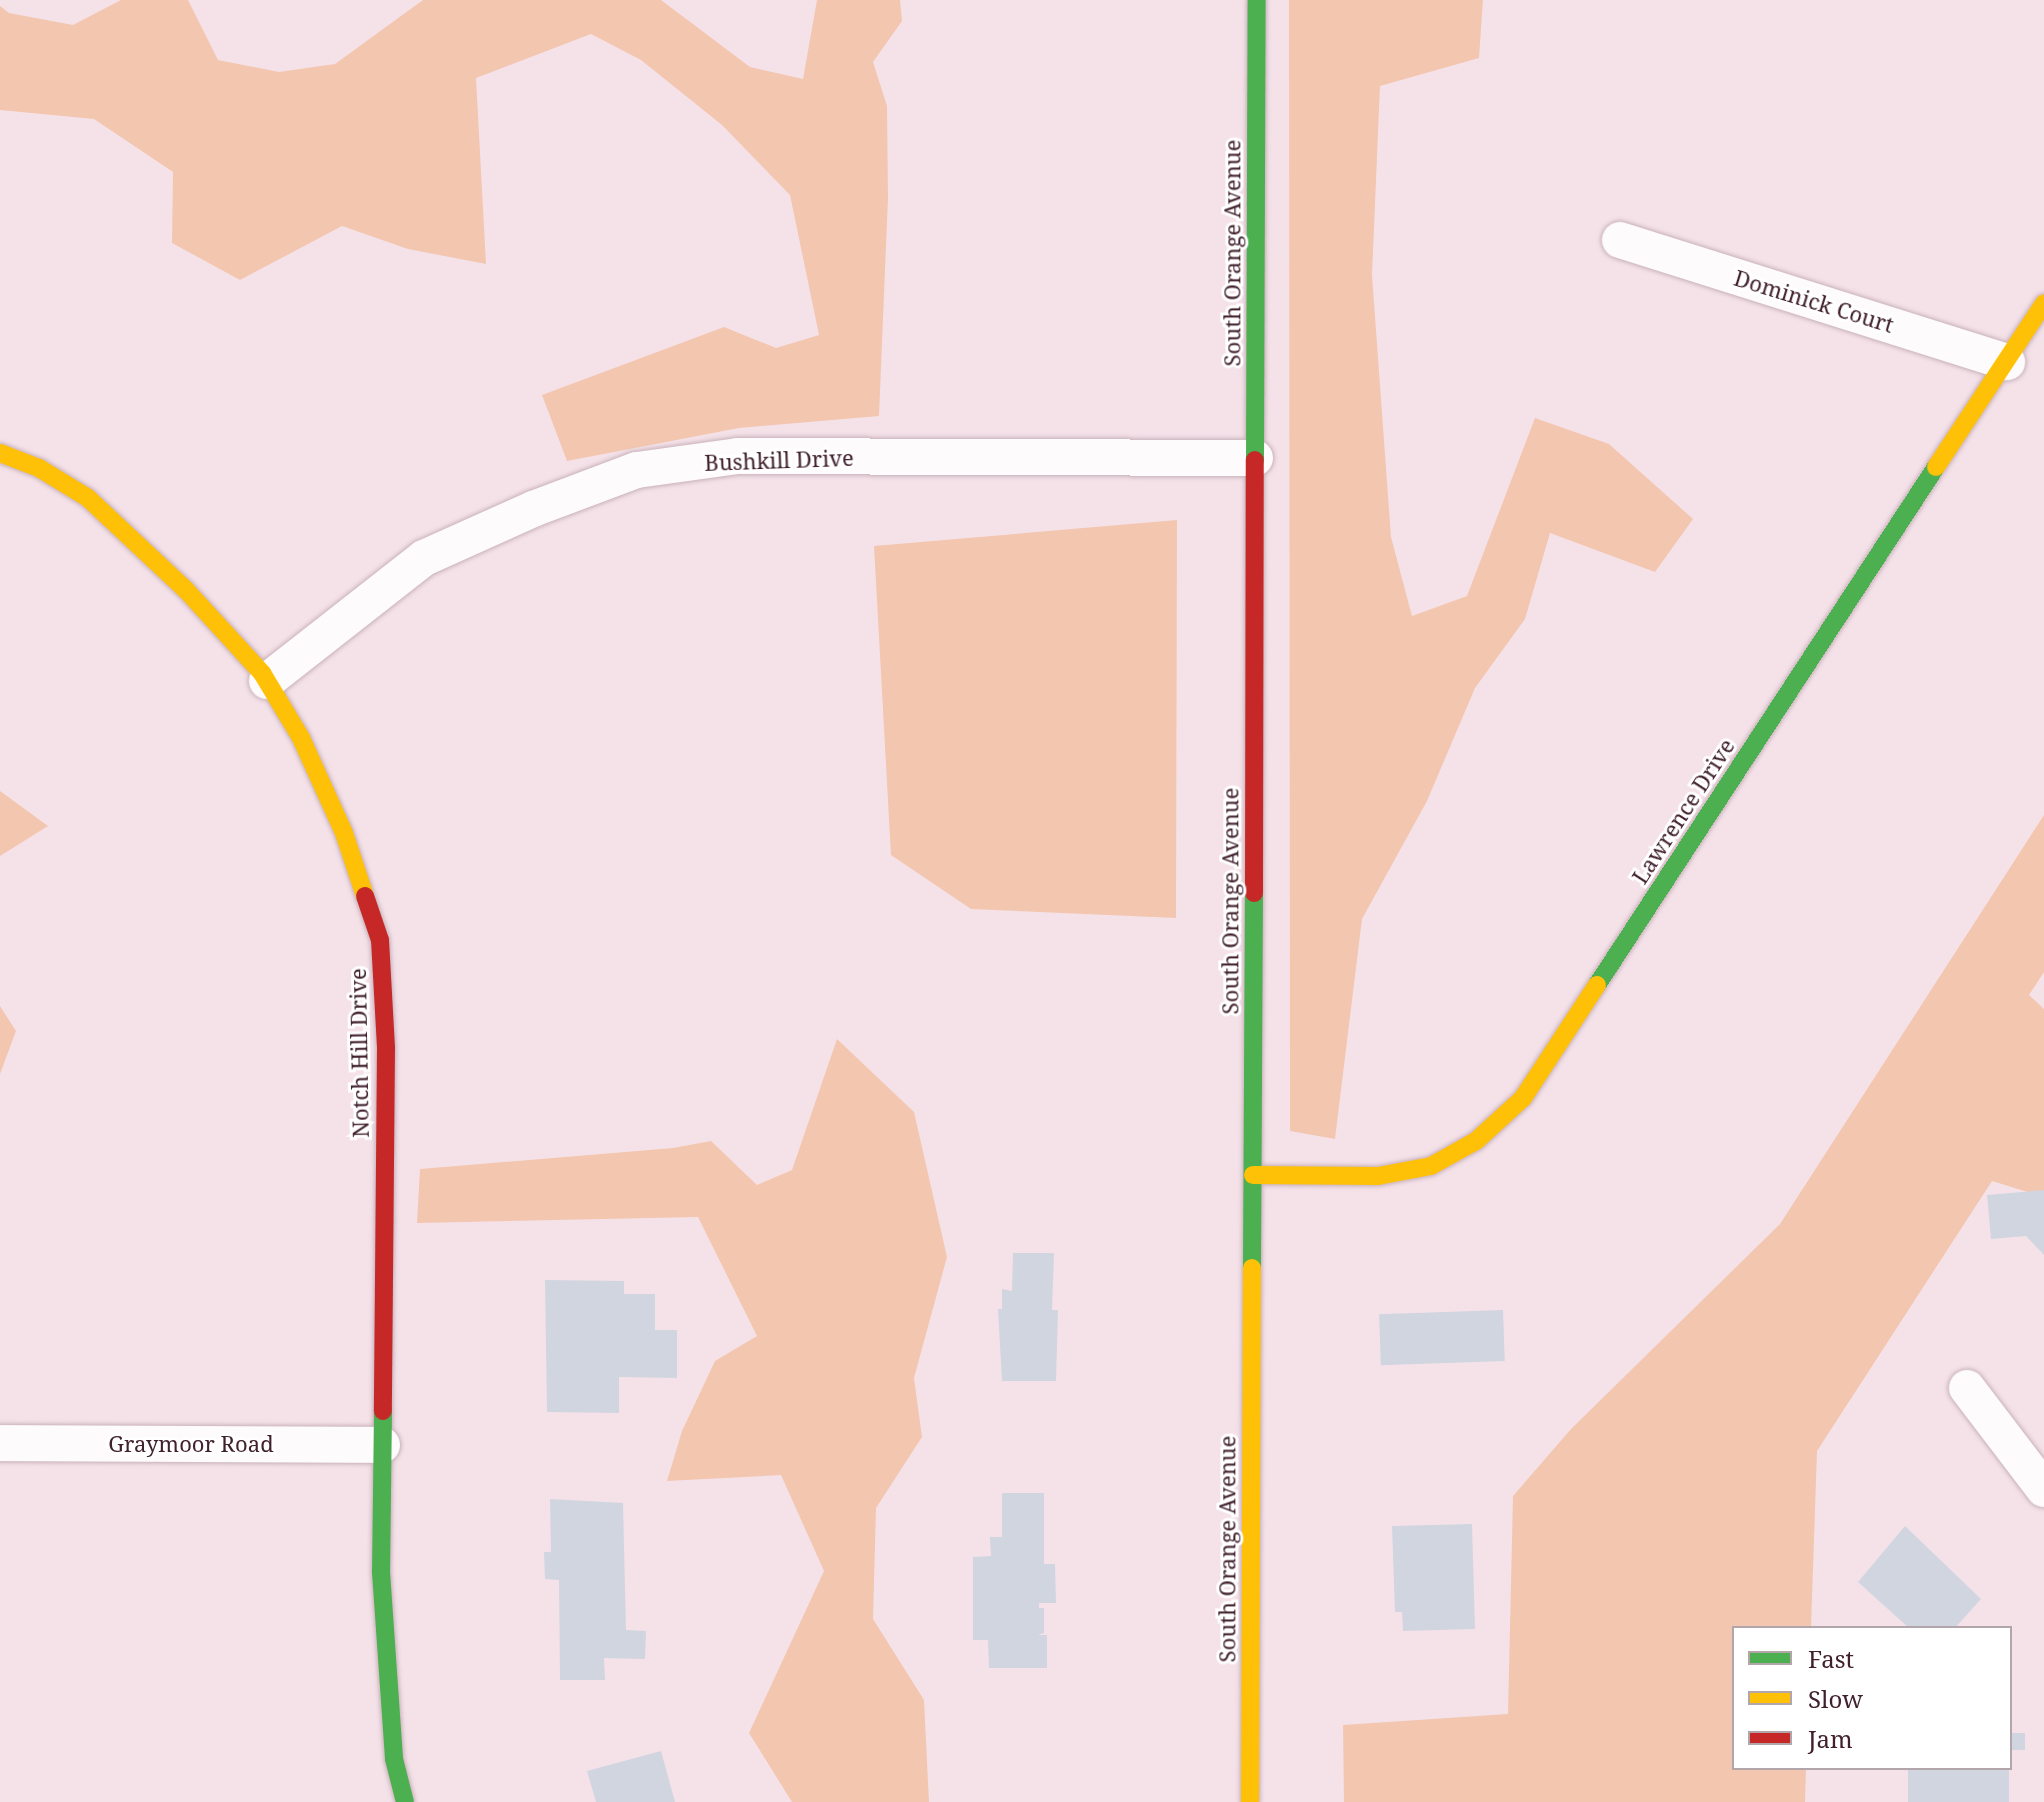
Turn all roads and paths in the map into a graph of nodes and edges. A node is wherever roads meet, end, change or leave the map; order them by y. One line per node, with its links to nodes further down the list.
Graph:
1 (1257, 0): 6 (street, South Orange Avenue)
2 (1620, 240): 4 (street, Dominick Court)
3 (2044, 303): 4 (street, Lawrence Drive)
4 (2007, 362): 8 (street, Lawrence Drive)
5 (0, 453): 7 (street, Notch Hill Drive)
6 (1255, 458): 7 (street, Bushkill Drive); 8 (street, South Orange Avenue)
7 (267, 681): 11 (street, Notch Hill Drive)
8 (1253, 1175): 14 (street, South Orange Avenue)
9 (1967, 1388): 12 (street)
10 (0, 1443): 11 (street, Graymoor Road)
11 (382, 1445): 13 (street, Notch Hill Drive)
12 (2044, 1489)
13 (405, 1802)
14 (1250, 1802)

